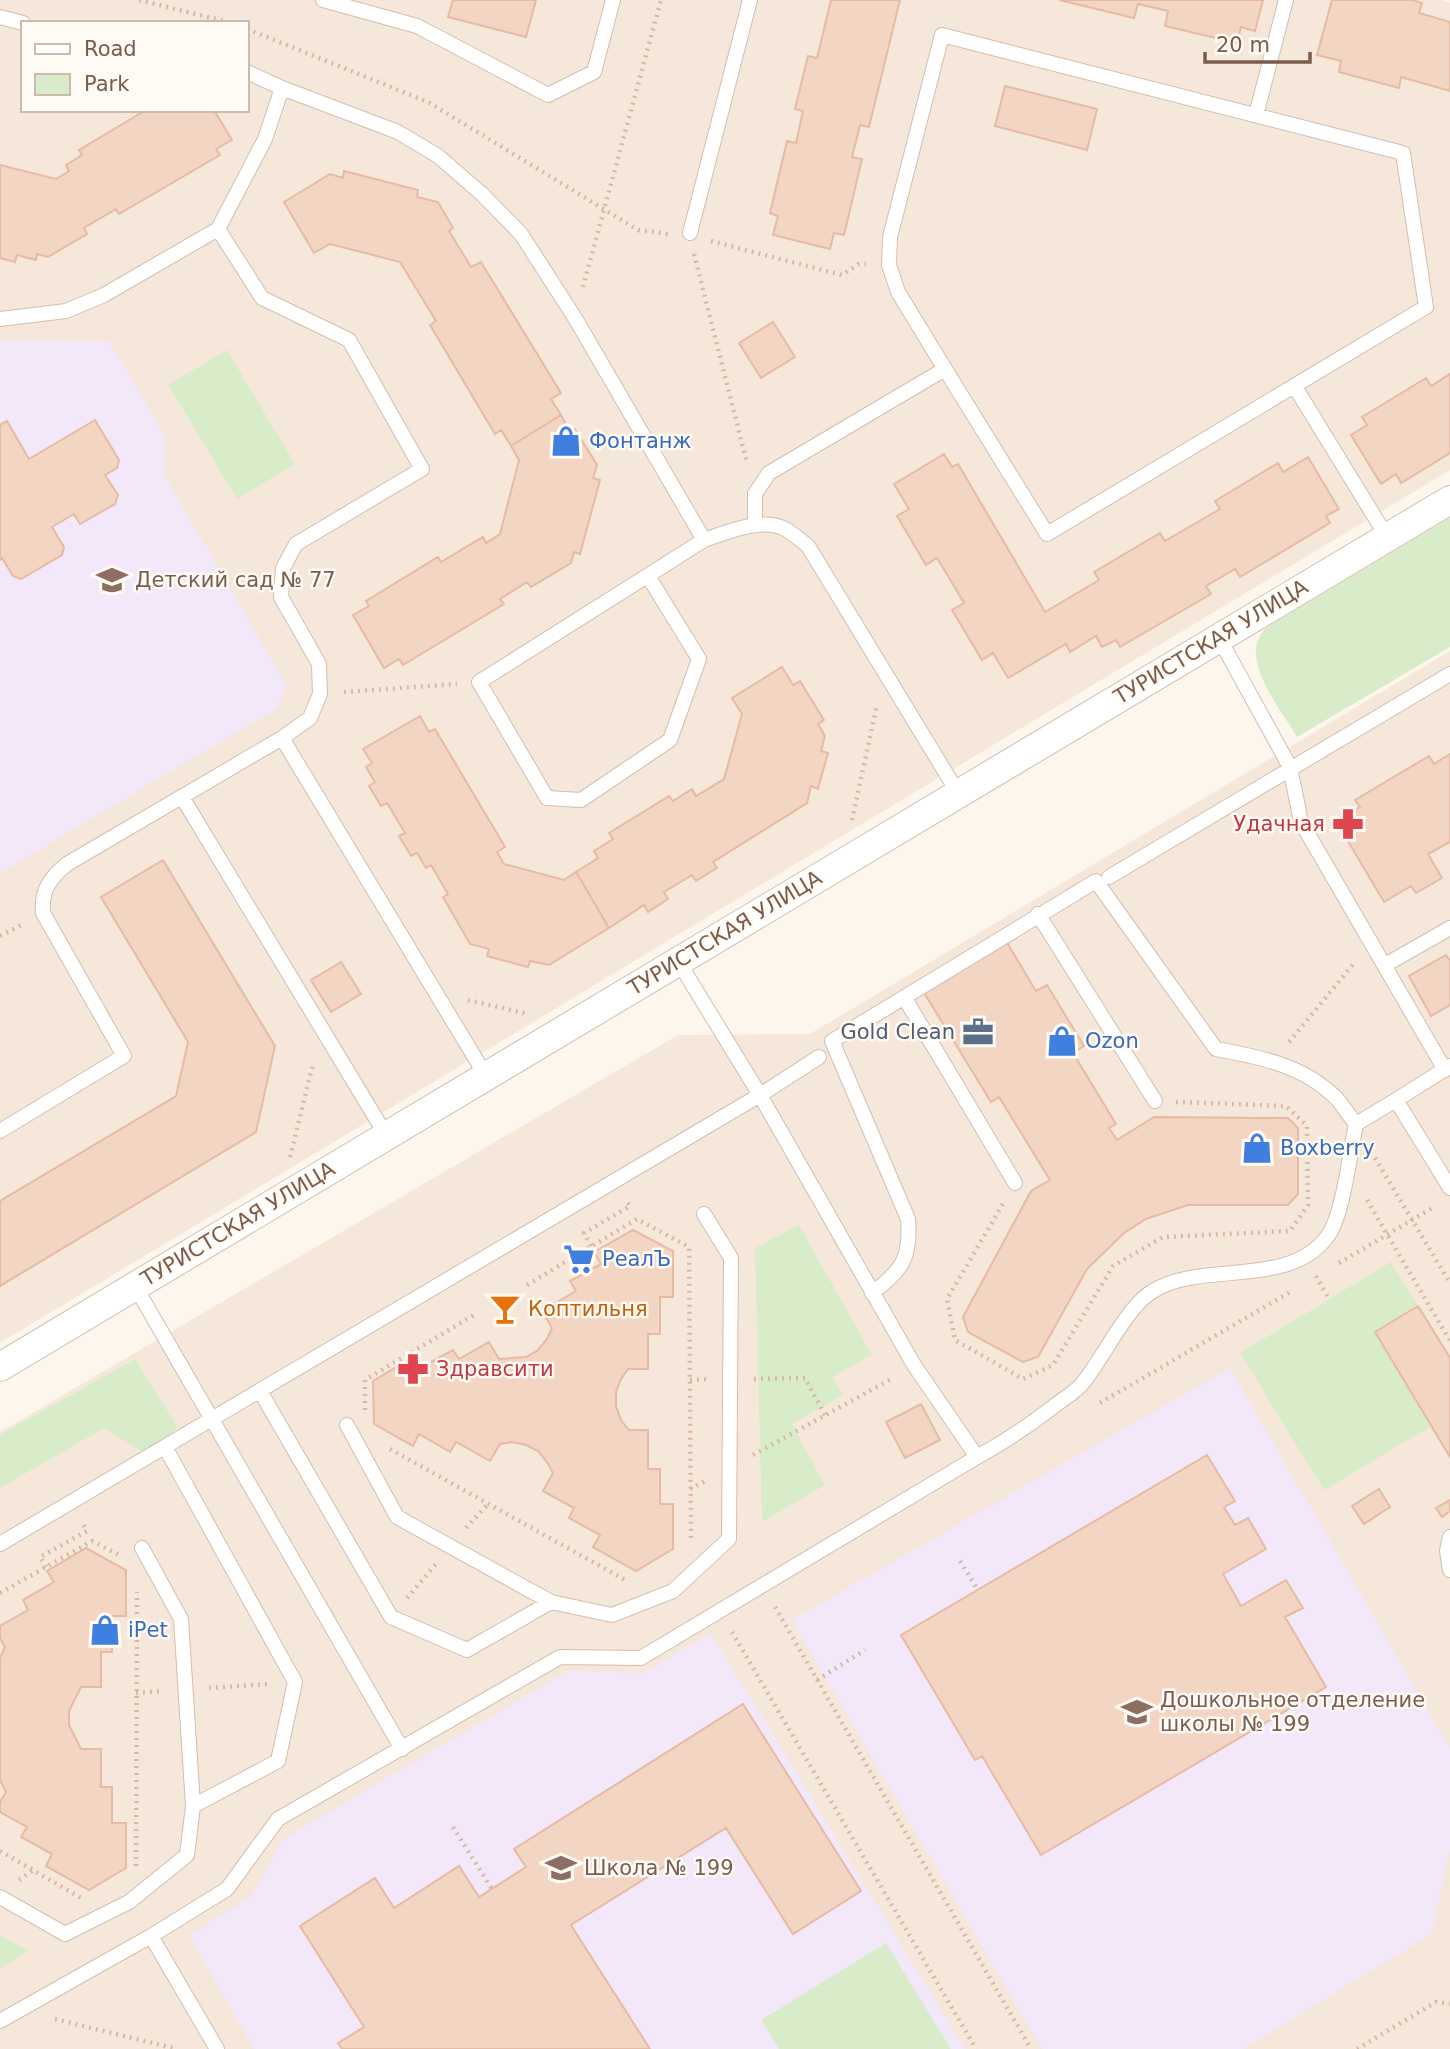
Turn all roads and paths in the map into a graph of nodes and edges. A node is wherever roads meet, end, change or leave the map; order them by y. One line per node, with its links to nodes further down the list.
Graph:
1 (139, 0): 8 (path)
2 (323, 0): 3 (lane)
3 (613, 0)
4 (661, 0): 14 (path)
5 (750, 0): 16 (lane)
6 (1286, 0): 13 (lane)
7 (0, 17): 9 (lane)
8 (224, 21)
9 (21, 22)
10 (248, 29): 14 (path)
11 (248, 72): 12 (lane)
12 (282, 88): 15 (lane); 18 (lane)
13 (1256, 115): 17 (lane); 21 (lane)
14 (604, 209): 16 (path); 18 (path)
15 (218, 229): 19 (lane); 32 (lane)
16 (690, 235): 17 (path); 22 (path)
17 (889, 264): 20 (lane)
18 (575, 318): 26 (lane)
19 (0, 319)
20 (945, 369): 21 (lane); 22 (lane)
21 (1295, 387): 25 (lane)
22 (755, 494): 24 (lane)
23 (1450, 500): 25 (street, ТУРИСТСКАЯ УЛИЦА)
24 (755, 525): 26 (lane); 29 (lane)
25 (1387, 537): 28 (street, ТУРИСТСКАЯ УЛИЦА)
26 (704, 540): 27 (lane)
27 (648, 576): 31 (lane); 31 (lane)
28 (1219, 638): 34 (lane); 35 (street, ТУРИСТСКАЯ УЛИЦА)
29 (884, 671): 35 (lane); 37 (path)
30 (1450, 674): 34 (lane)
31 (479, 682): 32 (path)
32 (320, 694): 33 (lane)
33 (282, 738): 36 (lane); 44 (lane)
34 (1290, 767): 38 (lane); 41 (lane)
35 (958, 793): 37 (street, ТУРИСТСКАЯ УЛИЦА)
36 (182, 797): 47 (lane); 56 (lane)
37 (843, 862): 42 (street, ТУРИСТСКАЯ УЛИЦА)
38 (1109, 877)
39 (1038, 914): 45 (lane); 49 (lane); 54 (lane)
40 (1450, 928): 43 (lane)
41 (1371, 942): 43 (lane); 49 (path)
42 (678, 961): 46 (street, ТУРИСТСКАЯ УЛИЦА); 52 (lane)
43 (1385, 965): 50 (lane)
44 (435, 993): 46 (path); 51 (lane)
45 (904, 997): 59 (lane); 73 (lane)
46 (573, 1023): 51 (street, ТУРИСТСКАЯ УЛИЦА)
47 (322, 1029): 57 (lane); 61 (path)
48 (819, 1057): 52 (lane)
49 (1273, 1061): 55 (lane)
50 (1447, 1068): 53 (lane)
51 (485, 1076): 57 (street, ТУРИСТСКАЯ УЛИЦА)
52 (760, 1095): 73 (lane); 80 (lane)
53 (1396, 1100): 55 (lane); 60 (lane)
54 (1155, 1101): 59 (path)
55 (1356, 1124): 58 (lane); 65 (path)
56 (0, 1131)
57 (386, 1135): 61 (street, ТУРИСТСКАЯ УЛИЦА)
58 (1347, 1166): 66 (path); 88 (lane)
59 (1015, 1183)
60 (1450, 1188)
61 (280, 1199): 71 (street, ТУРИСТСКАЯ УЛИЦА)
62 (1441, 1203): 65 (path)
63 (630, 1206): 67 (path)
64 (705, 1214): 78 (lane)
65 (1412, 1220): 66 (path); 69 (path)
66 (1387, 1234): 68 (path); 75 (path)
67 (591, 1246): 70 (path); 79 (path)
68 (1316, 1276)
69 (1450, 1283)
70 (527, 1285)
71 (135, 1286): 76 (street, ТУРИСТСКАЯ УЛИЦА); 83 (lane)
72 (1292, 1290): 81 (path)
73 (872, 1293): 88 (lane)
74 (474, 1315): 84 (path)
75 (1450, 1341)
76 (0, 1367)
77 (896, 1376): 82 (path)
78 (730, 1379): 79 (path); 82 (path); 89 (lane)
79 (690, 1380): 90 (path)
80 (260, 1391): 83 (lane); 105 (lane)
81 (1090, 1409)
82 (825, 1415): 89 (path)
83 (213, 1419): 86 (lane); 112 (lane)
84 (365, 1421)
85 (347, 1424): 105 (lane)
86 (165, 1447): 93 (lane); 109 (lane)
87 (387, 1448): 101 (path)
88 (977, 1457): 100 (lane)
89 (729, 1468): 90 (path); 105 (lane)
90 (690, 1489): 95 (path)
91 (87, 1531): 98 (path)
92 (1450, 1537): 99 (lane)
93 (0, 1544)
94 (142, 1548): 110 (lane)
95 (691, 1552)
96 (126, 1559): 98 (path)
97 (960, 1561): 102 (path)
98 (46, 1567): 104 (path)
99 (1450, 1570)
100 (762, 1585): 106 (lane); 108 (path)
101 (635, 1586)
102 (978, 1590)
103 (137, 1591): 111 (path)
104 (0, 1593)
105 (551, 1602)
106 (719, 1611): 112 (lane); 126 (path)
107 (865, 1650): 108 (path)
108 (817, 1680): 127 (path)
109 (296, 1682): 110 (path); 113 (lane)
110 (186, 1690): 111 (path); 113 (lane)
111 (136, 1693): 116 (path)
112 (402, 1749): 120 (lane)
113 (193, 1806): 118 (lane)
114 (453, 1827): 117 (path)
115 (0, 1851): 119 (path)
116 (136, 1871)
117 (492, 1889)
118 (0, 1897)
119 (85, 1901)
120 (151, 1936): 122 (lane); 125 (lane)
121 (1450, 2004): 128 (path)
122 (19, 2010): 123 (lane); 124 (path)
123 (0, 2021)
124 (177, 2049)
125 (217, 2049)
126 (976, 2049)
127 (1031, 2049)
128 (1357, 2049)

